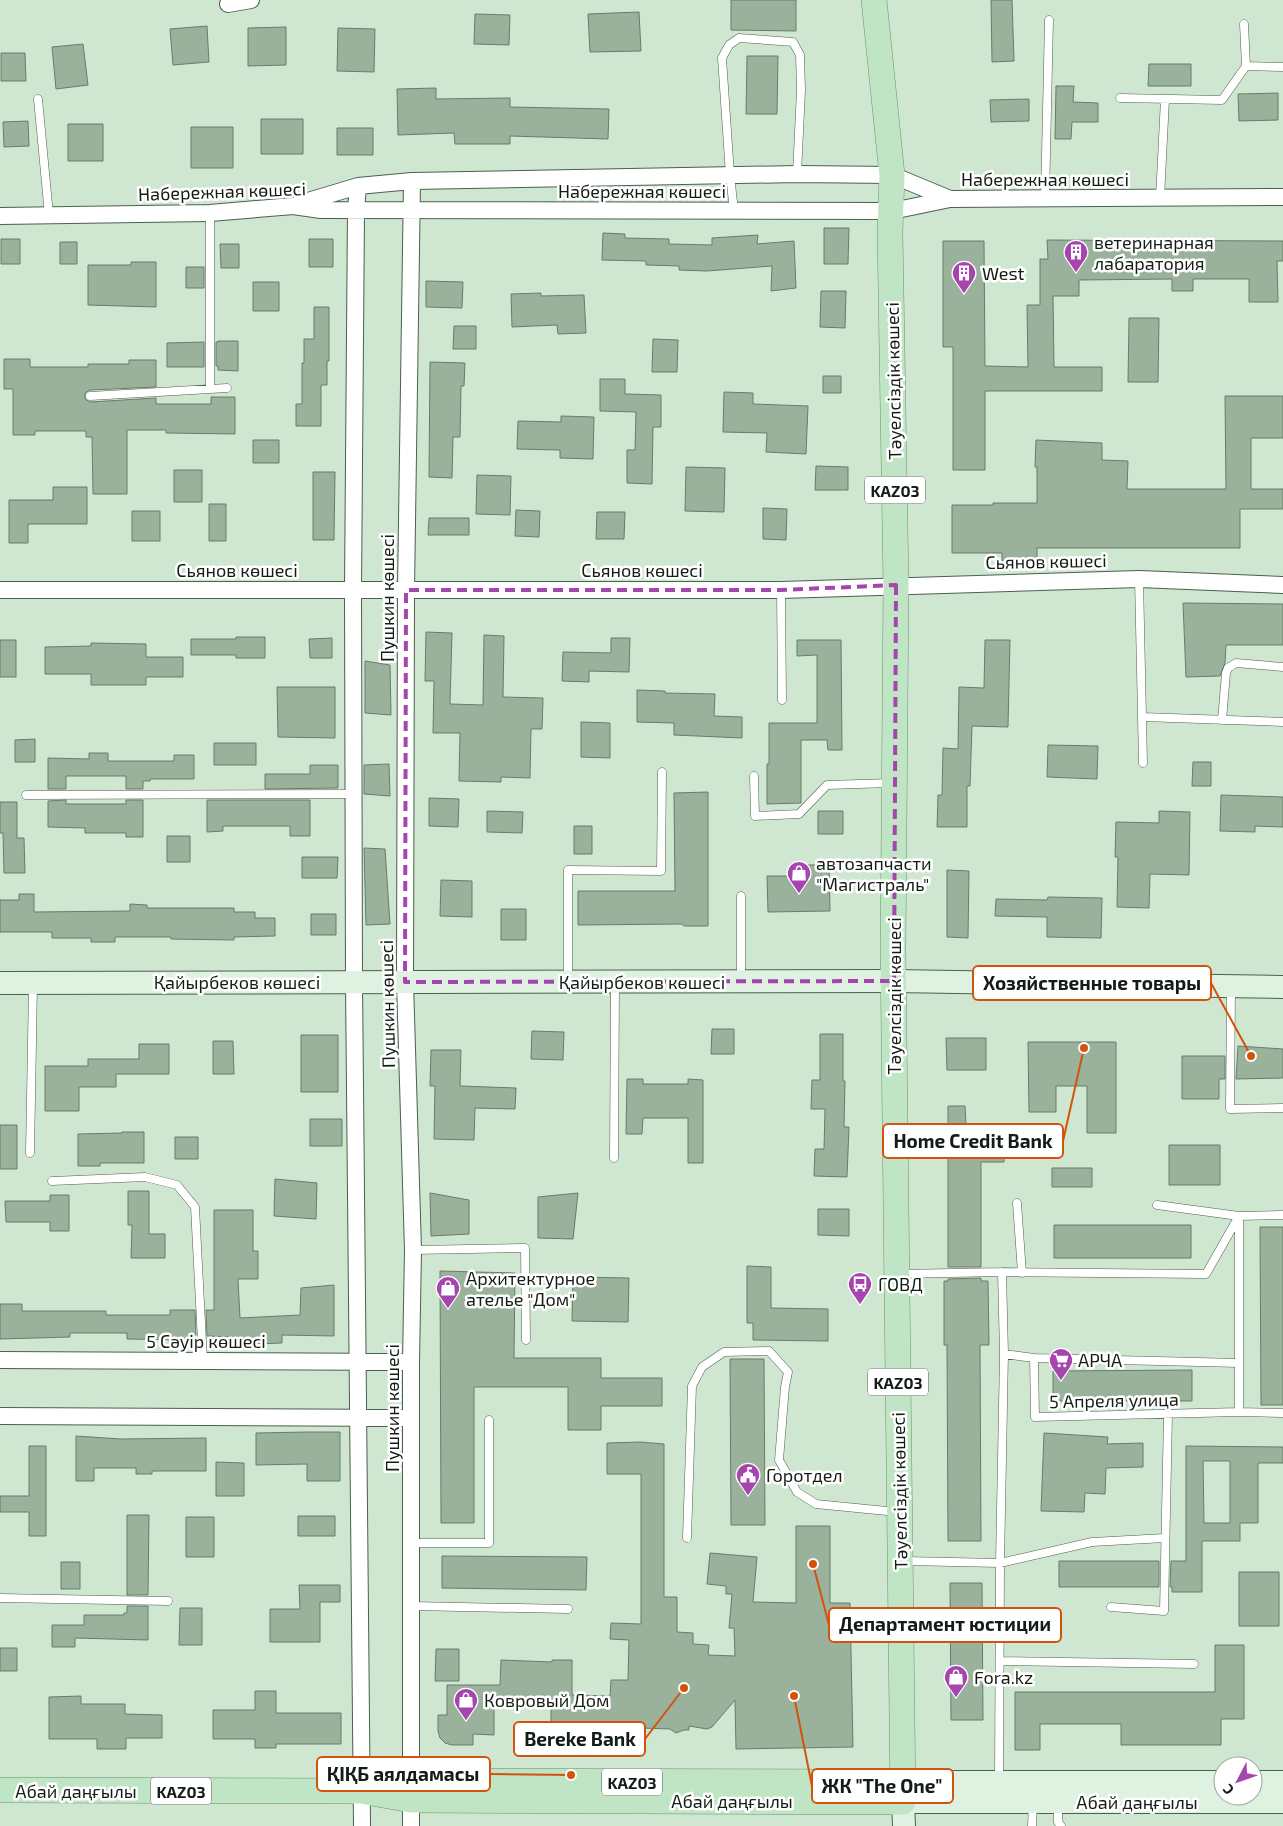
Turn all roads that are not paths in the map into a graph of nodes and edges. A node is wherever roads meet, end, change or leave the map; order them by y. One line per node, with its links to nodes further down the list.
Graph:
1 (251, 0): 3 (street)
2 (874, 0): 13 (main road, Тәуелсіздік көшесі / KАZ03)
3 (228, 4)
4 (1049, 20): 19 (lane)
5 (1244, 24): 6 (lane)
6 (1246, 66): 7 (lane); 10 (lane)
7 (1283, 67)
8 (1120, 98): 10 (lane)
9 (38, 99): 26 (lane)
10 (1165, 99): 17 (lane)
11 (798, 174): 12 (street); 12 (lane); 13 (street)
12 (730, 175): 14 (street); 23 (lane)
13 (892, 175): 18 (street); 24 (main road, Тәуелсіздік көшесі / KАZ03)
14 (412, 181): 15 (street); 22 (street, Пушкин көшесі)
15 (358, 186): 20 (street); 21 (street, Пушкин көшесі)
16 (1283, 197): 17 (street, Набережная көшесі)
17 (1160, 198): 19 (street, Набережная көшесі)
18 (950, 199): 19 (street, Набережная көшесі); 24 (street, Набережная көшесі)
19 (1045, 199)
20 (293, 206): 21 (street, Набережная көшесі); 25 (street, Набережная көшесі)
21 (356, 210): 22 (street, Набережная көшесі); 35 (street, Пушкин көшесі)
22 (412, 210): 23 (street, Набережная көшесі); 36 (street, Пушкин көшесі)
23 (734, 211): 24 (street, Набережная көшесі)
24 (892, 212): 32 (main road, Тәуелсіздік көшесі / KАZ03)
25 (210, 213): 26 (street, Набережная көшесі); 29 (lane)
26 (49, 215): 27 (street, Набережная көшесі)
27 (0, 216)
28 (227, 388): 29 (lane)
29 (210, 389): 30 (lane)
30 (90, 396)
31 (1138, 579): 32 (street, Сьянов көшесі); 33 (street, Сьянов көшесі); 40 (lane)
32 (896, 585): 37 (street, Сьянов көшесі); 46 (main road, Тәуелсіздік көшесі / KАZ03)
33 (1283, 585)
34 (0, 590): 35 (street, Сьянов көшесі)
35 (353, 590): 36 (street, Сьянов көшесі); 47 (street, Пушкин көшесі)
36 (406, 590): 37 (street, Сьянов көшесі); 52 (street, Пушкин көшесі)
37 (782, 590): 39 (lane)
38 (1283, 666): 41 (lane)
39 (782, 700)
40 (1142, 717): 41 (lane); 43 (lane)
41 (1222, 720): 42 (lane)
42 (1283, 722)
43 (1143, 763)
44 (662, 772): 53 (lane)
45 (754, 776): 46 (lane)
46 (895, 783): 50 (main road, Тәуелсіздік көшесі / KАZ03)
47 (354, 794): 48 (lane); 51 (street, Пушкин көшесі)
48 (26, 795)
49 (742, 896): 55 (lane)
50 (894, 981): 55 (main road, Қайырбеков көшесі); 58 (main road, Қайырбеков көшесі); 71 (main road, Тәуелсіздік көшесі / KАZ03)
51 (354, 982): 52 (main road, Қайырбеков көшесі); 57 (main road, Қайырбеков көшесі); 77 (street, Пушкин көшесі)
52 (405, 982): 53 (main road, Қайырбеков көшесі); 68 (street, Пушкин көшесі)
53 (568, 982): 54 (main road, Қайырбеков көшесі)
54 (615, 982): 55 (main road, Қайырбеков көшесі); 62 (lane)
55 (741, 982)
56 (0, 983): 57 (main road, Қайырбеков көшесі)
57 (33, 983): 61 (lane)
58 (1231, 986): 59 (main road, Қайырбеков көшесі); 60 (lane)
59 (1283, 987)
60 (1283, 1108)
61 (30, 1153)
62 (614, 1158)
63 (52, 1181): 76 (lane)
64 (1017, 1203): 70 (lane)
65 (1157, 1205): 67 (lane)
66 (1283, 1215): 67 (lane)
67 (1239, 1216): 70 (lane); 79 (lane)
68 (413, 1250): 72 (lane); 78 (street, Пушкин көшесі)
69 (1002, 1272): 70 (lane); 71 (lane); 73 (lane)
70 (1022, 1273)
71 (897, 1274): 87 (main road, Тәуелсіздік көшесі / KАZ03)
72 (526, 1340)
73 (1004, 1354): 74 (lane); 92 (lane)
74 (1034, 1358): 79 (lane); 82 (lane, 5 Апреля улица)
75 (0, 1360): 76 (street, 5 Сәуір көшесі)
76 (203, 1361): 77 (street, 5 Сәуір көшесі)
77 (357, 1362): 78 (street, 5 Сәуір көшесі); 84 (street, Пушкин көшесі)
78 (412, 1362): 85 (street, Пушкин көшесі)
79 (1238, 1363): 80 (lane)
80 (1238, 1412): 81 (lane, 5 Апреля улица); 82 (lane, 5 Апреля улица)
81 (1283, 1413)
82 (1168, 1414): 89 (lane)
83 (0, 1416): 84 (street)
84 (358, 1418): 85 (street); 105 (street, Пушкин көшесі)
85 (411, 1418): 90 (street, Пушкин көшесі)
86 (489, 1420): 90 (lane)
87 (899, 1512): 88 (lane); 91 (main road, Тәуелсіздік көшесі / KАZ03)
88 (687, 1538)
89 (1165, 1538): 92 (lane); 96 (lane)
90 (411, 1543): 95 (street, Пушкин көшесі)
91 (900, 1561): 92 (lane); 110 (main road, Тәуелсіздік көшесі / KАZ03)
92 (1000, 1563): 98 (lane)
93 (0, 1598): 94 (lane)
94 (168, 1601)
95 (411, 1606): 97 (lane); 106 (street, Пушкин көшесі)
96 (1111, 1607)
97 (568, 1609)
98 (1000, 1661): 99 (lane); 100 (lane)
99 (1194, 1664)
100 (999, 1782): 101 (main road, Абай даңғылы); 110 (main road, Абай даңғылы)
101 (1213, 1782)
102 (1263, 1782): 103 (main road)
103 (1283, 1782)
104 (0, 1790): 105 (main road, Абай даңғылы / KАZ03)
105 (361, 1791): 106 (main road, Абай даңғылы / KАZ03); 111 (street, Пушкин көшесі)
106 (411, 1791): 110 (main road, Абай даңғылы / KАZ03); 112 (street, Пушкин көшесі)
107 (1033, 1801): 108 (main road, Абай даңғылы); 110 (main road, Абай даңғылы); 113 (lane)
108 (1058, 1801): 109 (main road, Абай даңғылы); 114 (lane)
109 (1283, 1802)
110 (903, 1803)
111 (362, 1826)
112 (411, 1826)
113 (1032, 1826)
114 (1061, 1826)

